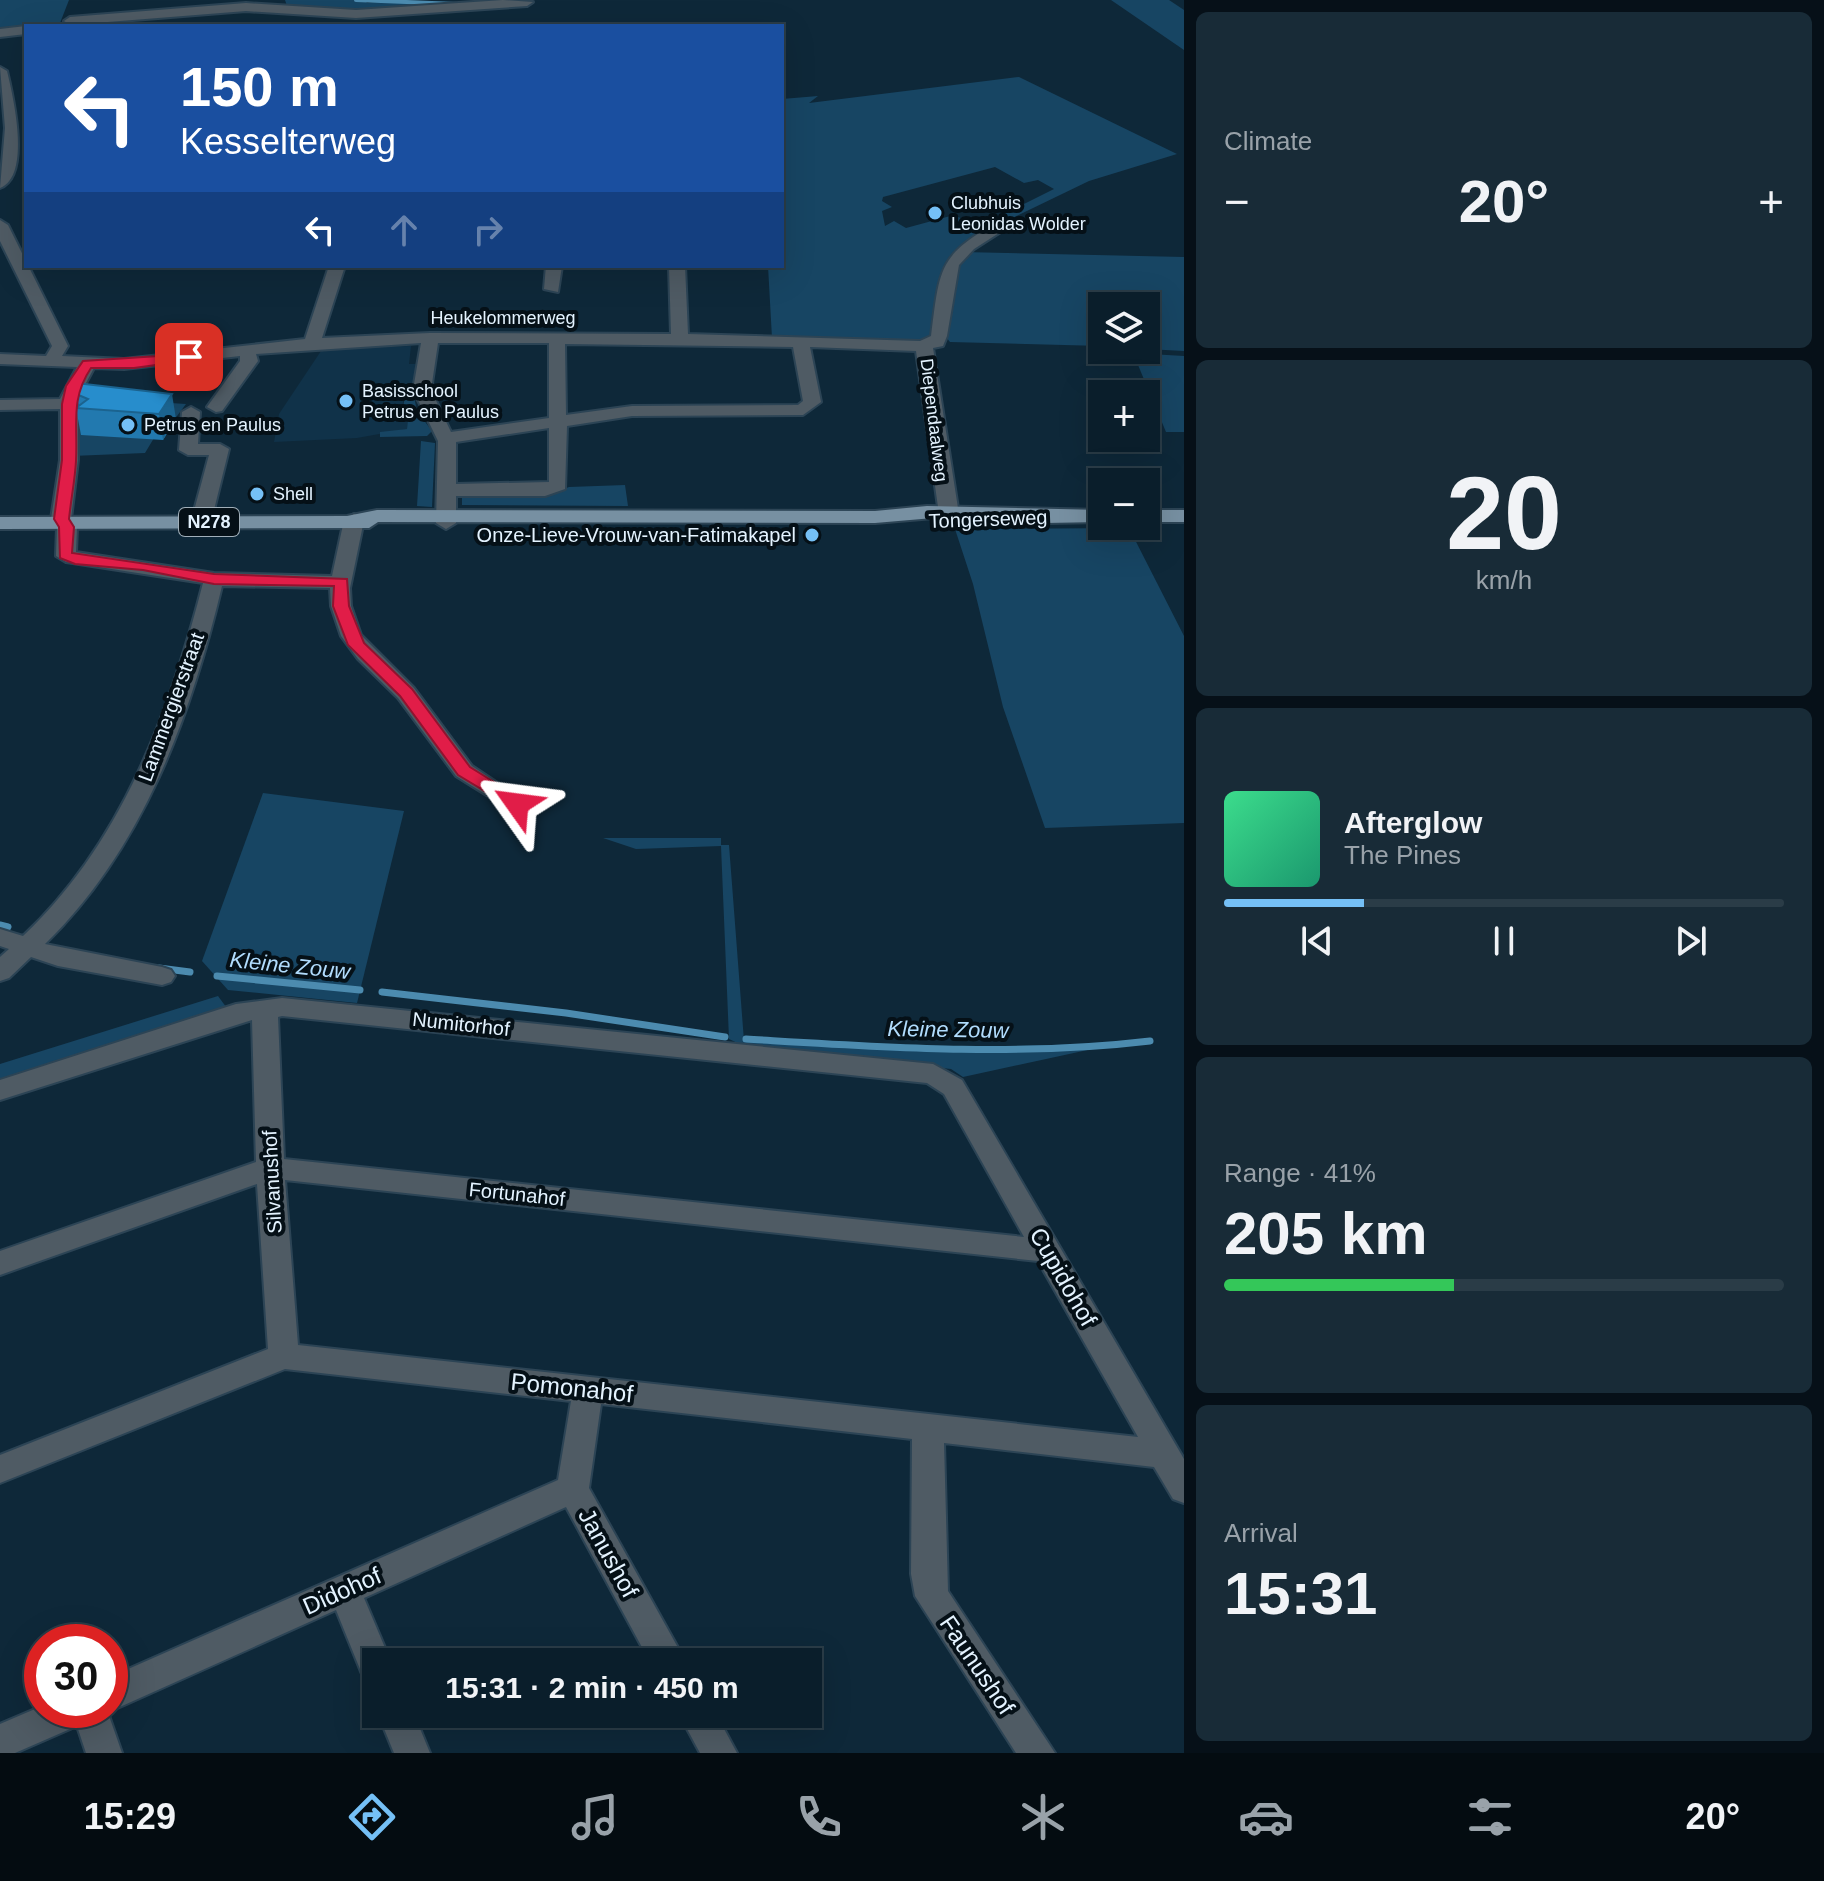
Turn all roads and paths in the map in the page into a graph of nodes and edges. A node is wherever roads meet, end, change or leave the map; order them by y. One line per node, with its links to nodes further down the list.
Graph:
1 (527, 2): 4 (street)
2 (74, 4): 4 (street)
3 (284, 17): 5 (street)
4 (67, 24)
5 (270, 24)
6 (24, 30): 7 (street)
7 (0, 33)
8 (0, 71): 9 (street)
9 (0, 184)
10 (1008, 222): 21 (street, Diependaalweg)
11 (0, 225): 24 (street)
12 (336, 268): 20 (street)
13 (554, 268): 15 (street)
14 (677, 268): 18 (street)
15 (552, 289)
16 (557, 337): 17 (street, Heukelommerweg); 18 (street, Heukelommerweg); 30 (street)
17 (430, 338): 20 (street, Heukelommerweg); 31 (street)
18 (680, 340): 19 (street, Heukelommerweg)
19 (800, 341): 21 (street, Heukelommerweg); 30 (street)
20 (312, 343): 22 (street, Heukelommerweg)
21 (920, 346): 36 (street, Diependaalweg)
22 (247, 350): 25 (street, Heukelommerweg); 28 (street)
23 (0, 359): 24 (street, Heukelommerweg)
24 (51, 361): 25 (street, Heukelommerweg)
25 (87, 364): 26 (street)
26 (68, 404): 27 (street); 41 (street)
27 (0, 405)
28 (216, 407)
29 (191, 412): 39 (street)
30 (559, 420): 31 (street); 32 (street)
31 (446, 438): 32 (street)
32 (446, 490): 38 (street)
33 (1088, 516): 36 (main road, Tongerseweg / N278)
34 (1160, 516): 35 (main road)
35 (1184, 516)
36 (948, 517): 38 (main road, Tongerseweg / N278)
37 (354, 520): 38 (main road, Tongerseweg / N278); 39 (main road, Tongerseweg / N278); 43 (street)
38 (446, 520)
39 (201, 522): 41 (main road, Tongerseweg / N278)
40 (0, 523): 41 (main road, Tongerseweg / N278)
41 (64, 523): 42 (street)
42 (214, 579): 43 (street); 46 (street, Lammergierstraat)
43 (342, 582): 44 (street)
44 (517, 804)
45 (0, 937): 46 (street)
46 (27, 946): 47 (street, Lammergierstraat); 48 (street)
47 (0, 972)
48 (162, 976)
49 (265, 1008): 50 (street, Numitorhof); 51 (street, Numitorhof); 52 (street, Silvanushof)
50 (933, 1074): 53 (street, Cupidohof)
51 (0, 1090)
52 (270, 1168): 53 (street, Fortunahof); 54 (street, Fortunahof); 55 (street, Silvanushof)
53 (1048, 1251): 58 (street, Cupidohof)
54 (0, 1263)
55 (284, 1356): 56 (street, Pomonahof); 59 (street, Pomonahof)
56 (588, 1390): 57 (street, Pomonahof); 60 (street, Janushof)
57 (928, 1429): 58 (street, Pomonahof); 74 (street, Faunushof)
58 (1164, 1454): 61 (street, Cupidohof)
59 (0, 1469)
60 (573, 1489): 62 (street, Didohof); 64 (street, Janushof)
61 (1184, 1489)
62 (344, 1590): 63 (street); 65 (street, Didohof)
63 (368, 1648)
64 (661, 1648)
65 (128, 1686)
66 (32, 1728): 70 (street)
67 (95, 1728): 71 (street)
68 (402, 1728): 72 (street)
69 (705, 1728): 73 (street)
70 (0, 1742)
71 (104, 1753)
72 (412, 1753)
73 (719, 1753)
74 (1037, 1753)

